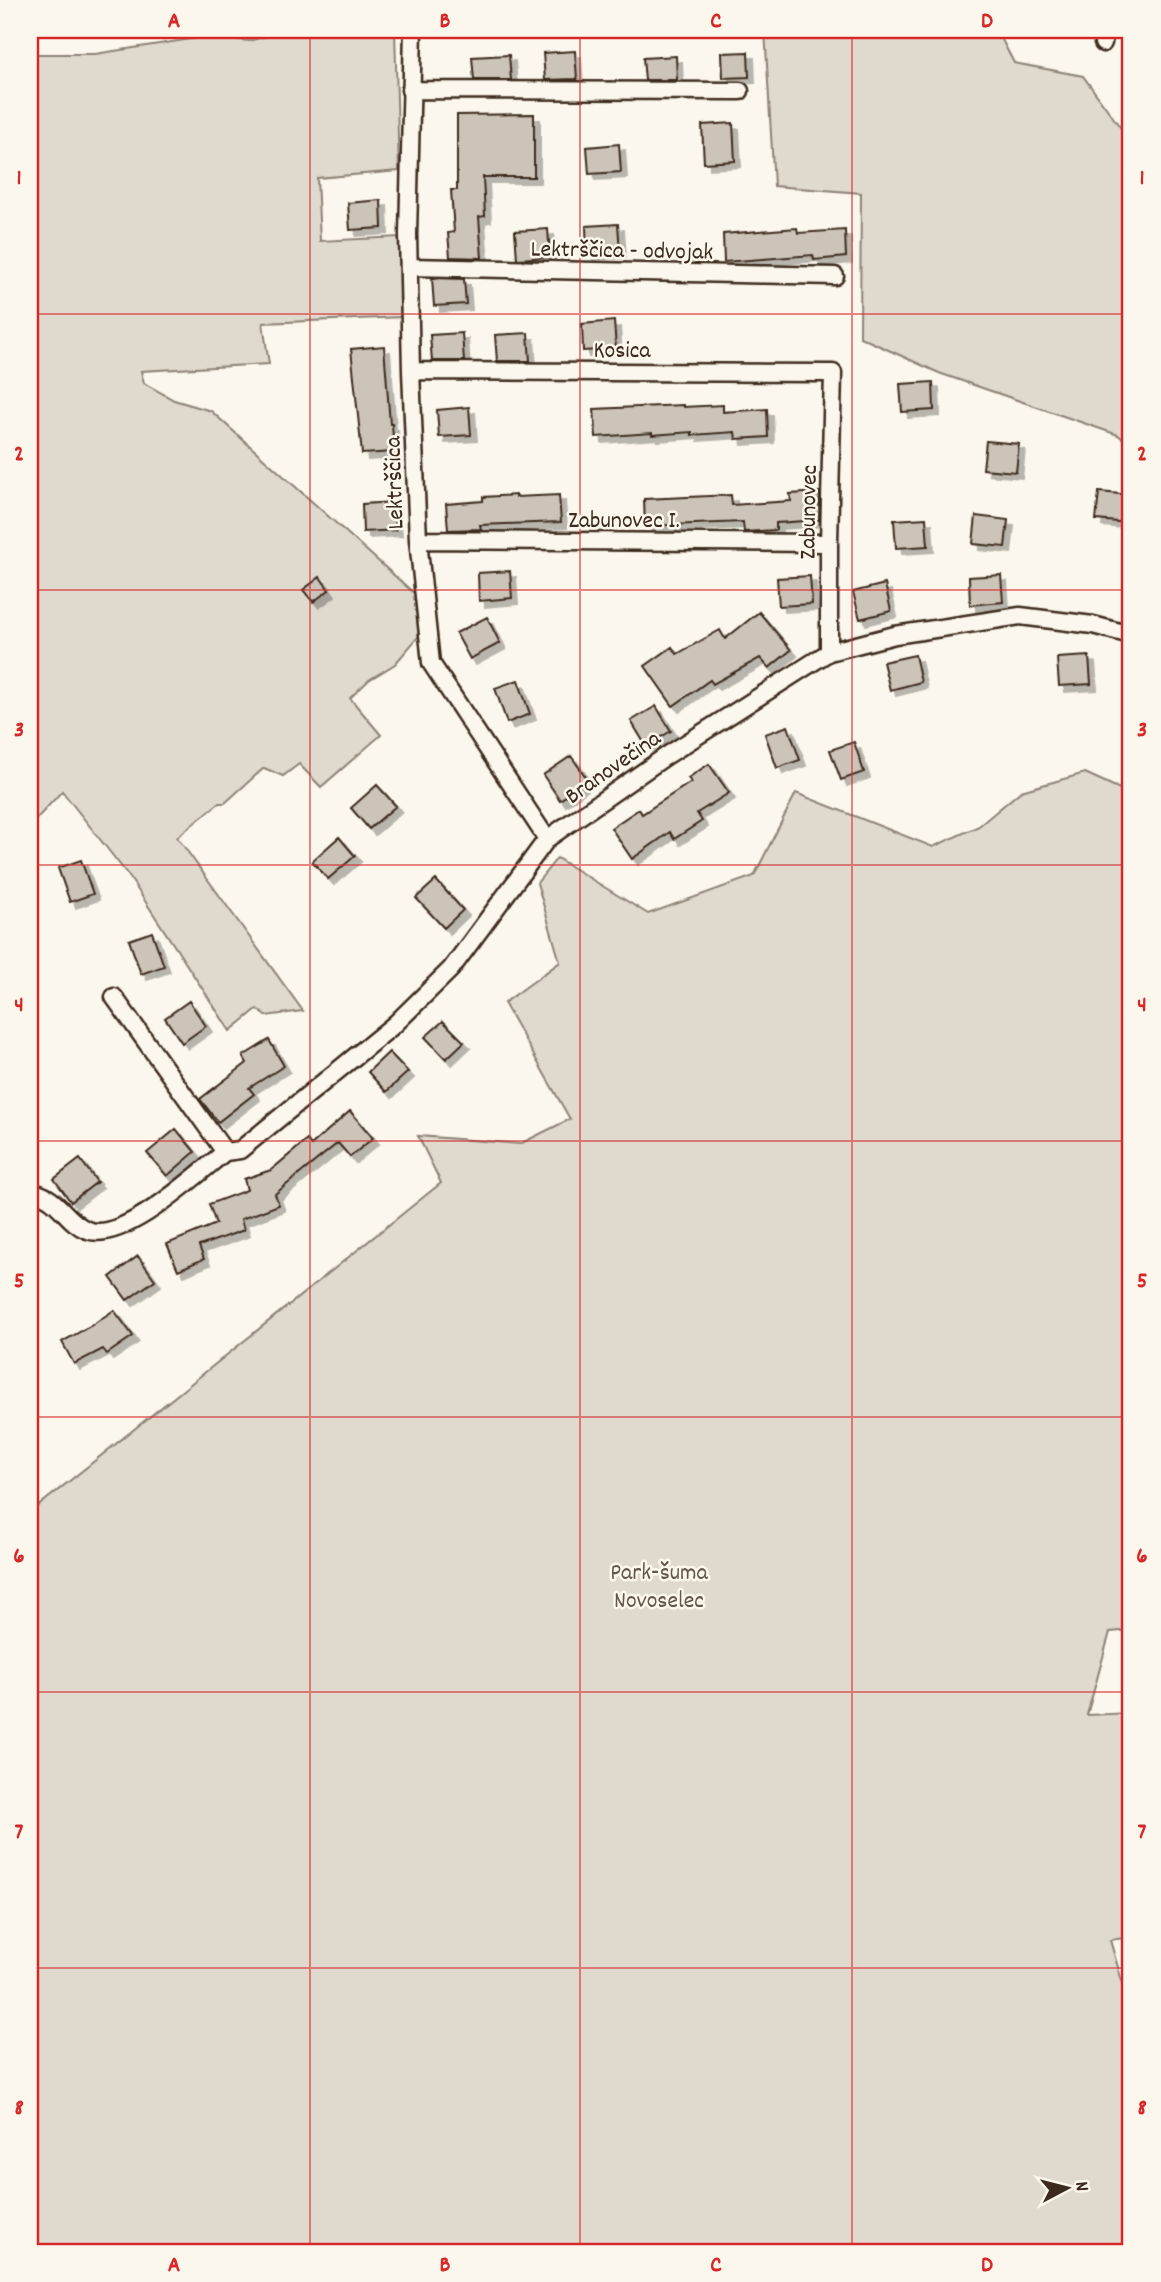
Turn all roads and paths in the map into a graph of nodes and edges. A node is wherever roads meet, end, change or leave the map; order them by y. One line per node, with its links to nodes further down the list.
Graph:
1 (413, 30): 2 (street, Lektrščica)
2 (410, 90): 3 (street); 4 (street, Lektrščica)
3 (740, 91)
4 (409, 267): 5 (street, Lektrščica - odvojak); 6 (street, Lektrščica)
5 (835, 276)
6 (411, 371): 7 (street, Kosica); 8 (street, Lektrščica)
7 (833, 373): 9 (street, Zabunovec)
8 (418, 540): 9 (street, Zabunovec I.); 12 (street, Lektrščica)
9 (829, 543): 11 (street, Zabunovec)
10 (1131, 635): 11 (street, Branovečina)
11 (829, 652): 12 (street, Branovečina)
12 (547, 839): 14 (street, Branovečina)
13 (114, 997): 14 (street)
14 (225, 1152): 15 (street, Branovečina)
15 (30, 1192)

